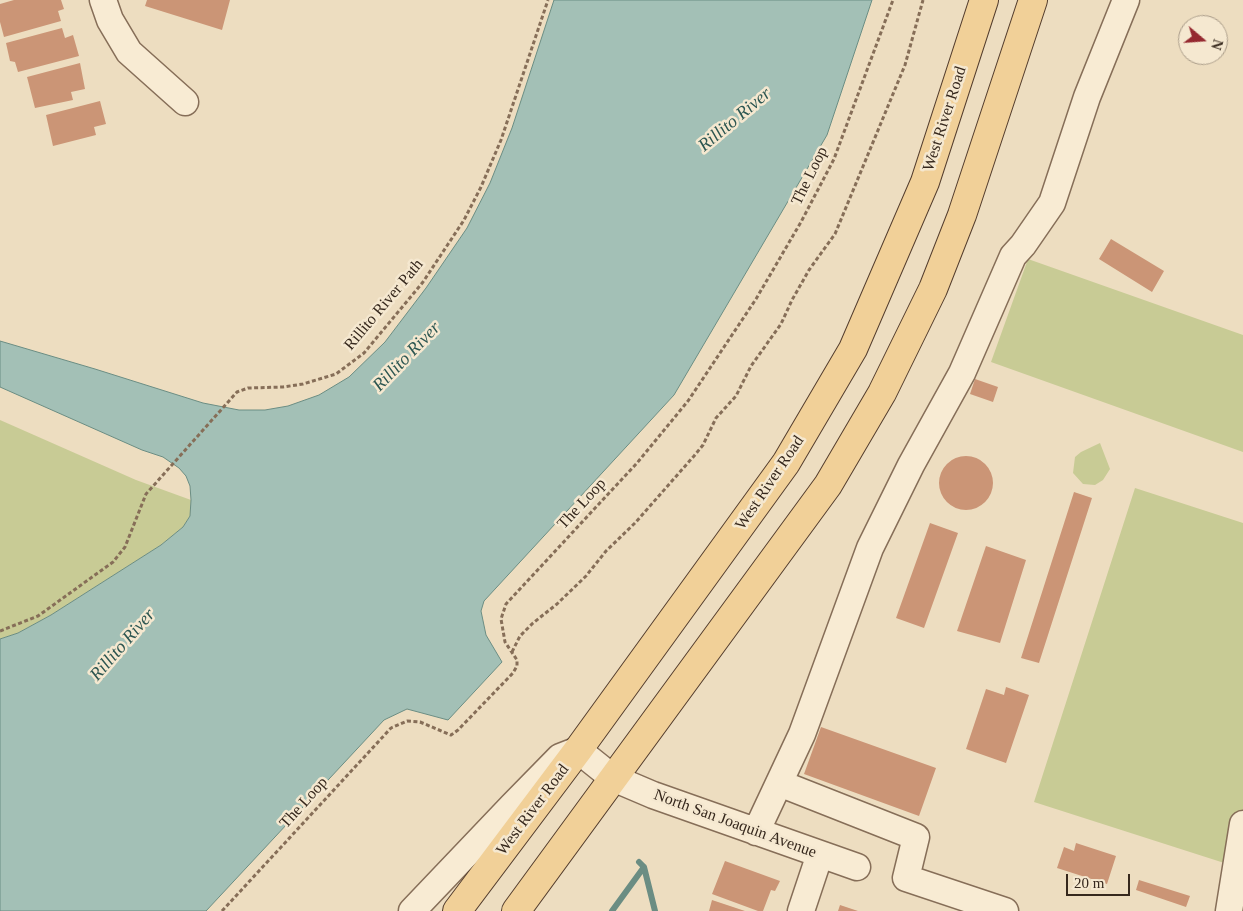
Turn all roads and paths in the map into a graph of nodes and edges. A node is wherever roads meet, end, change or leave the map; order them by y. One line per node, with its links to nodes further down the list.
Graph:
1 (103, 0): 8 (street)
2 (548, 0): 9 (path, Rillito River Path)
3 (893, 0): 10 (path, The Loop)
4 (923, 0): 10 (path)
5 (984, 0): 11 (main road, West River Road)
6 (1033, 0): 12 (main road)
7 (1126, 0): 13 (street)
8 (185, 102)
9 (0, 631)
10 (512, 652): 18 (path, The Loop)
11 (578, 750): 12 (street, North San Joaquin Avenue); 19 (street); 20 (main road, West River Road)
12 (613, 778): 15 (street, North San Joaquin Avenue); 21 (main road)
13 (779, 783): 15 (street); 23 (street)
14 (1243, 824): 24 (street)
15 (756, 832): 16 (street, North San Joaquin Avenue)
16 (820, 854): 17 (street, North San Joaquin Avenue); 22 (street)
17 (857, 867)
18 (222, 911)
19 (412, 911)
20 (458, 911)
21 (516, 911)
22 (802, 911)
23 (1005, 911)
24 (1229, 911)

